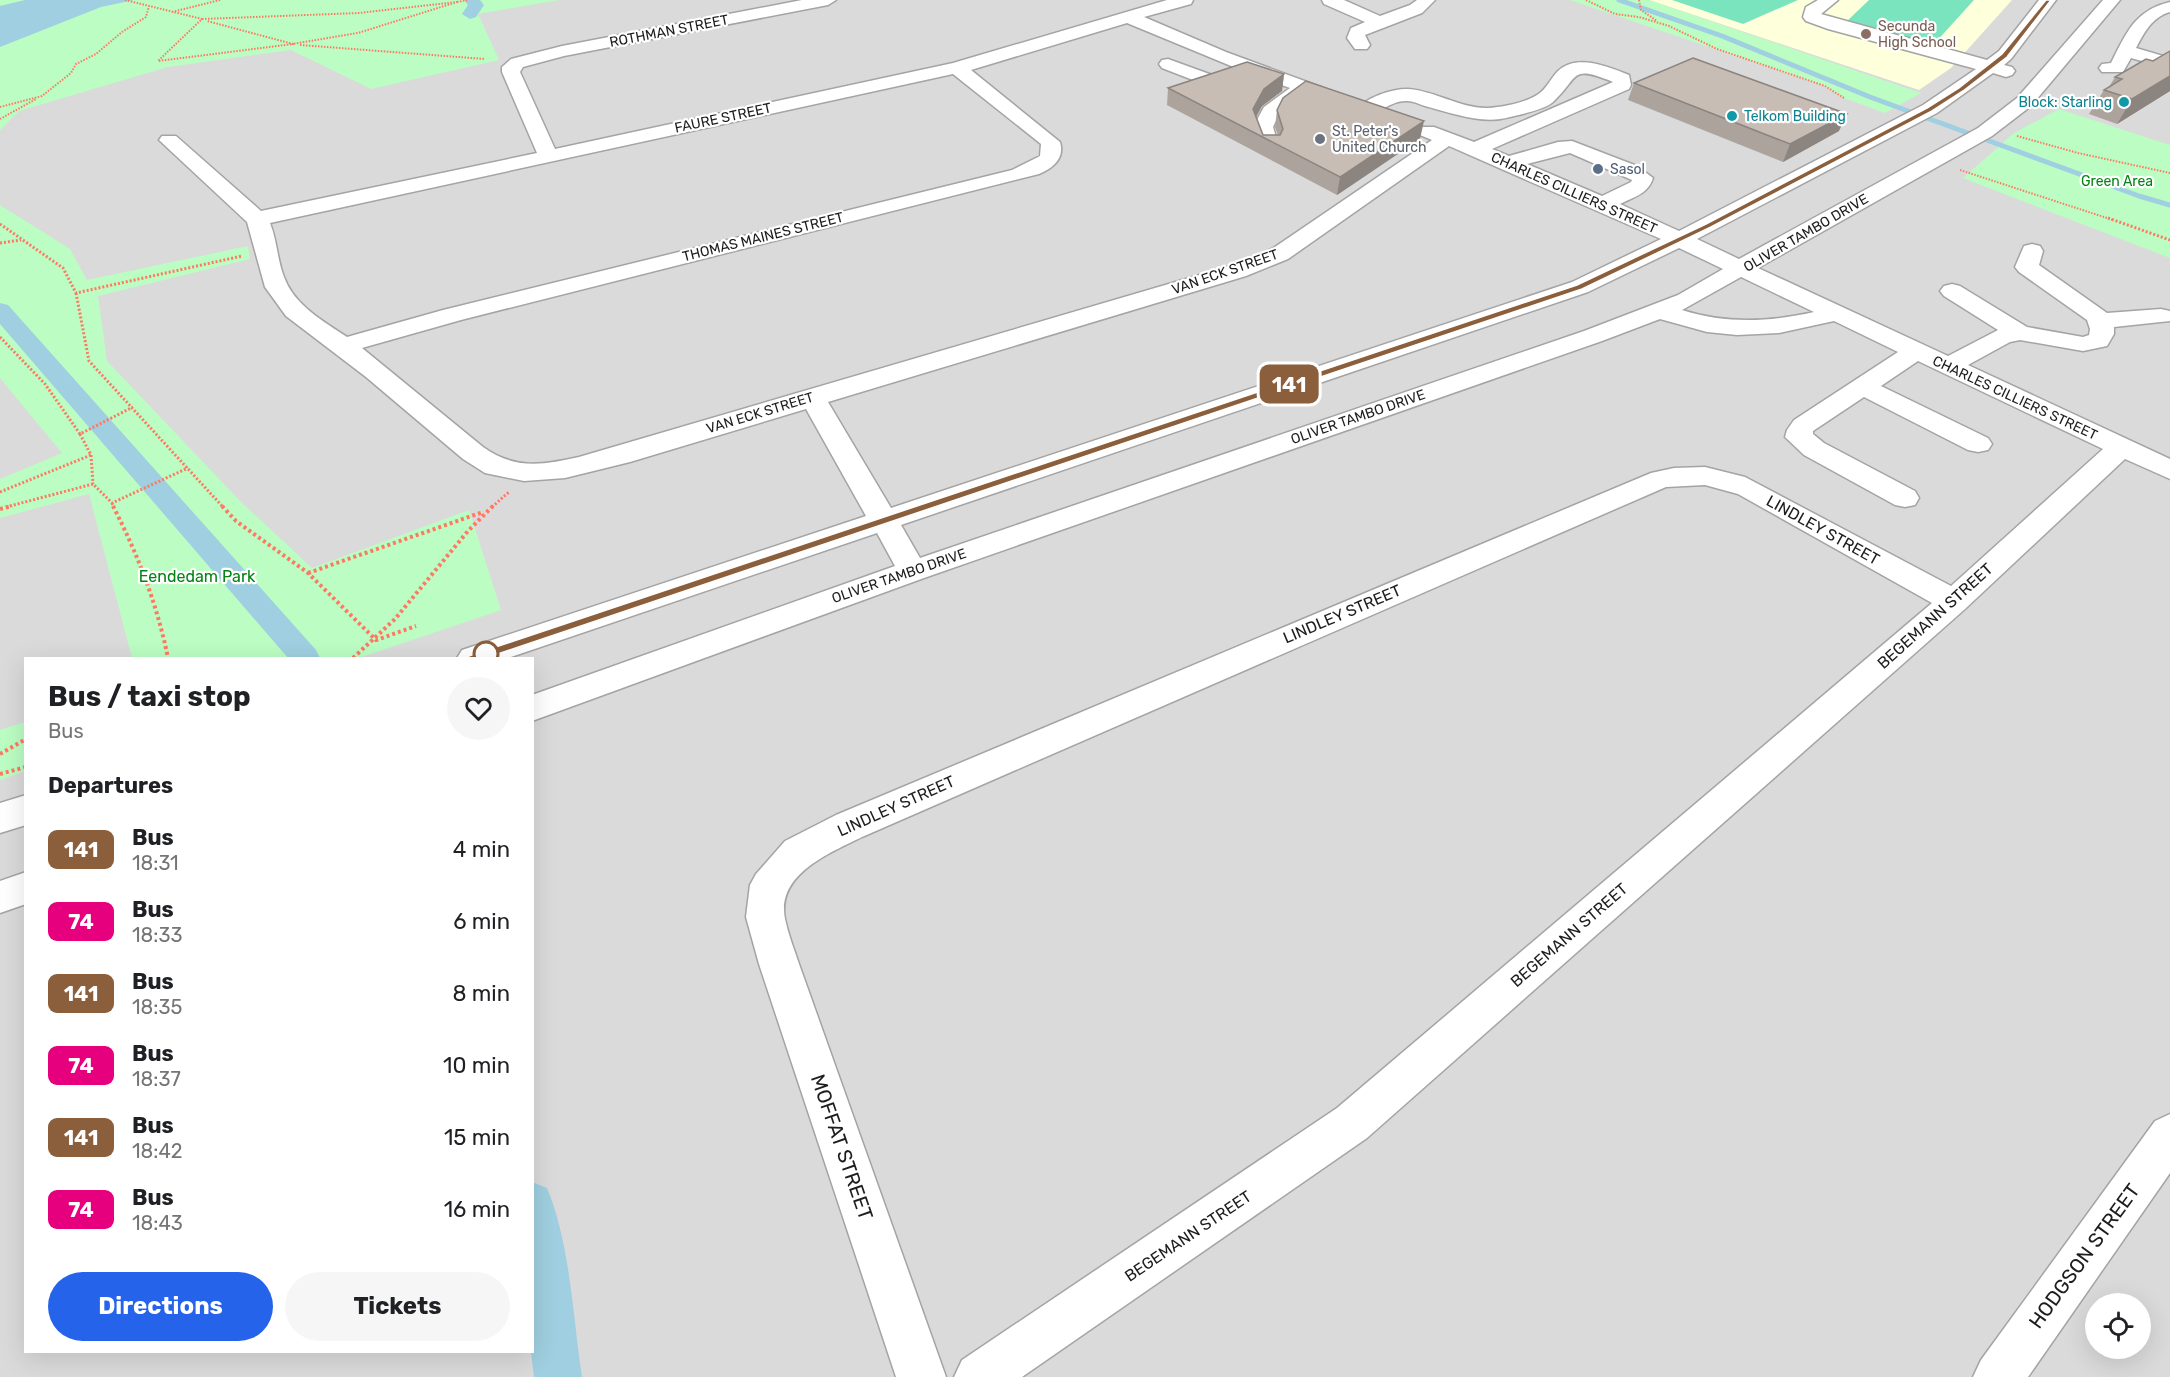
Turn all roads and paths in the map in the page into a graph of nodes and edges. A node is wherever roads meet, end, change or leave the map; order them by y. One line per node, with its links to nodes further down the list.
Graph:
1 (125, 0): 14 (path)
2 (220, 0): 16 (path)
3 (467, 0): 13 (path)
4 (828, 0): 47 (street, ROTHMAN STREET)
5 (1185, 0): 17 (street, FAURE STREET)
6 (1330, 0): 20 (street)
7 (1427, 0): 20 (street)
8 (1586, 0): 21 (path)
9 (1639, 0): 21 (path)
10 (1830, 0): 19 (street)
11 (2048, 0): 31 (street)
12 (2112, 0): 35 (street, OLIVER TAMBO DRIVE)
13 (457, 2): 18 (path); 23 (path)
14 (149, 6): 16 (path); 37 (path)
15 (2170, 7): 27 (street)
16 (171, 12): 18 (path)
17 (1131, 18): 32 (street, FAURE STREET); 33 (street, CHARLES CILLIERS STREET)
18 (202, 20): 23 (path); 23 (path)
19 (1819, 21): 22 (street); 25 (street)
20 (1379, 22): 24 (street)
21 (1661, 24): 38 (path)
22 (1806, 33)
23 (293, 44): 28 (path)
24 (1361, 45)
25 (1917, 48): 26 (street); 31 (street)
26 (1856, 49)
27 (2126, 51): 30 (street); 34 (street)
28 (485, 59)
29 (1168, 64): 33 (street)
30 (2170, 64)
31 (1991, 67): 35 (street); 54 (street)
32 (957, 68): 47 (street, FAURE STREET); 71 (street, THOMAS MAINES STREET)
33 (1253, 68): 36 (street, CHARLES CILLIERS STREET)
34 (2108, 68)
35 (2042, 81): 42 (street, OLIVER TAMBO DRIVE)
36 (1303, 88): 40 (street, CHARLES CILLIERS STREET); 45 (street)
37 (42, 96): 39 (path); 41 (path)
38 (1844, 98)
39 (0, 107)
40 (1367, 110): 43 (street, CHARLES CILLIERS STREET); 46 (street)
41 (0, 119)
42 (1982, 134): 48 (street, OLIVER TAMBO DRIVE); 50 (path)
43 (1448, 138): 46 (street, CHARLES CILLIERS STREET); 75 (street, VAN ECK STREET)
44 (169, 140): 52 (street)
45 (1269, 147)
46 (1475, 148): 49 (street, CHARLES CILLIERS STREET)
47 (548, 155): 52 (street, FAURE STREET)
48 (1934, 162): 57 (path); 61 (street, OLIVER TAMBO DRIVE)
49 (1508, 163): 51 (street, CHARLES CILLIERS STREET); 51 (street)
50 (2170, 173)
51 (1613, 209): 54 (street); 55 (street, CHARLES CILLIERS STREET); 62 (street)
52 (257, 219): 59 (street, VAN ECK STREET)
53 (0, 224): 56 (path)
54 (1709, 225): 55 (street)
55 (1676, 239): 61 (street, CHARLES CILLIERS STREET); 62 (street)
56 (21, 240): 58 (path); 64 (path)
57 (2170, 240)
58 (0, 243)
59 (265, 250): 64 (path); 71 (street, VAN ECK STREET)
60 (2032, 251): 68 (street)
61 (1741, 270): 65 (street, OLIVER TAMBO DRIVE); 66 (street, CHARLES CILLIERS STREET)
62 (1612, 271): 90 (street)
63 (1952, 291): 69 (street)
64 (76, 293): 76 (path)
65 (1660, 311): 66 (street); 91 (street, OLIVER TAMBO DRIVE)
66 (1834, 314): 72 (street, CHARLES CILLIERS STREET)
67 (2161, 316): 68 (street)
68 (2100, 321): 69 (street)
69 (2020, 333): 73 (street)
70 (0, 338): 77 (path)
71 (342, 346): 83 (street, VAN ECK STREET)
72 (1915, 352): 73 (street, CHARLES CILLIERS STREET); 74 (street)
73 (1947, 367): 79 (street, CHARLES CILLIERS STREET)
74 (1863, 387): 78 (street); 86 (street)
75 (812, 397): 83 (street, VAN ECK STREET); 90 (street)
76 (133, 407): 77 (path); 81 (path)
77 (80, 434): 80 (path)
78 (1978, 444)
79 (2122, 447): 82 (street, CHARLES CILLIERS STREET); 93 (street, BEGEMANN STREET)
80 (91, 455): 84 (path); 85 (path)
81 (188, 468): 87 (path); 92 (path)
82 (2170, 470)
83 (536, 472): 89 (path)
84 (93, 484): 87 (path); 88 (path)
85 (0, 492)
86 (1905, 498)
87 (112, 503): 96 (path)
88 (0, 509)
89 (485, 511): 92 (path); 95 (path)
90 (882, 520): 91 (street); 98 (street)
91 (913, 571): 99 (street, OLIVER TAMBO DRIVE)
92 (308, 573): 95 (path)
93 (1954, 601): 108 (street, LINDLEY STREET); 111 (street, BEGEMANN STREET)
94 (416, 626): 95 (path)
95 (376, 640): 97 (path)
96 (168, 657)
97 (354, 657)
98 (476, 657)
99 (534, 707)
100 (24, 740): 101 (path)
101 (0, 754)
102 (24, 768): 103 (path)
103 (0, 774)
104 (24, 811): 105 (street)
105 (0, 818)
106 (24, 889): 107 (street)
107 (0, 897)
108 (765, 917): 110 (street, MOFFAT STREET)
109 (2170, 1136): 112 (street, HODGSON STREET)
110 (921, 1377)
111 (979, 1377)
112 (1998, 1377)

